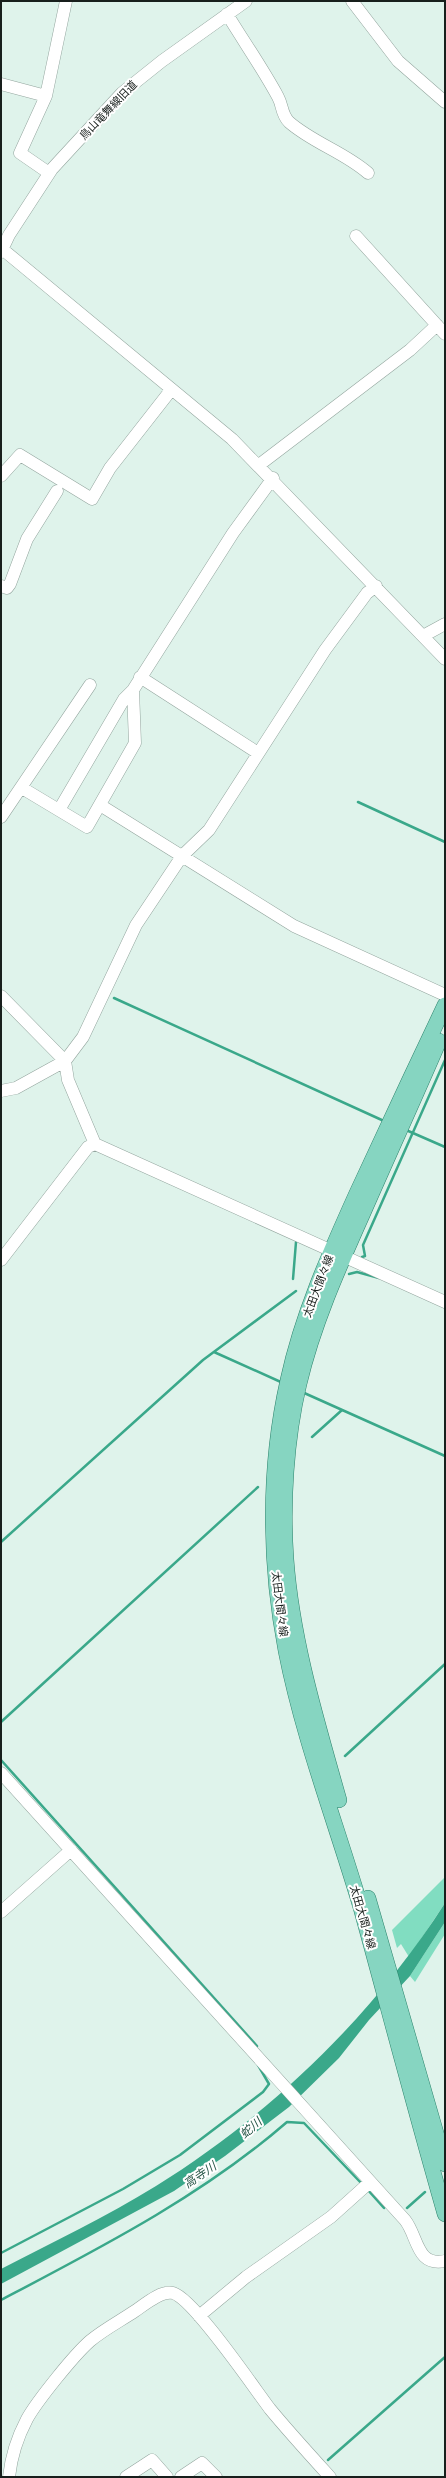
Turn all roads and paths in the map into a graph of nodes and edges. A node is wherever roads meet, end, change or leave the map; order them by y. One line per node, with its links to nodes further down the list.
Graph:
1 (66, 1): 6 (street)
2 (246, 1): 4 (street, 鳥山竜舞線旧道)
3 (352, 1): 7 (street)
4 (228, 9): 8 (street, 鳥山竜舞線旧道); 9 (street)
5 (1, 84): 6 (street)
6 (46, 96): 8 (street)
7 (445, 102)
8 (49, 173): 11 (street, 鳥山竜舞線旧道)
9 (368, 173)
10 (356, 236): 12 (street)
11 (1, 249): 13 (street)
12 (441, 330): 14 (street)
13 (171, 390): 14 (street); 15 (street)
14 (259, 465): 16 (street)
15 (1, 476)
16 (273, 478): 19 (street); 23 (street)
17 (57, 491): 18 (street)
18 (1, 586)
19 (376, 586): 21 (street); 26 (street)
20 (445, 624): 21 (street)
21 (424, 636): 22 (street)
22 (445, 659)
23 (140, 677): 25 (street); 26 (street)
24 (90, 685): 27 (street)
25 (133, 690): 28 (street); 29 (street)
26 (258, 753): 31 (street)
27 (22, 788): 29 (street); 30 (street)
28 (100, 805): 29 (street); 31 (street)
29 (59, 810)
30 (1, 817)
31 (182, 856): 32 (street); 36 (street)
32 (445, 995)
33 (1, 996): 36 (street)
34 (445, 1005): 39 (main road, 太田大間々線)
35 (445, 1028): 39 (main road, 太田大間々線)
36 (65, 1061): 37 (street); 38 (street)
37 (1, 1091)
38 (95, 1144): 39 (street); 40 (street)
39 (337, 1255): 41 (street); 45 (main road, 太田大間々線)
40 (1, 1260)
41 (445, 1302)
42 (1, 1773): 43 (street)
43 (71, 1850): 44 (street); 47 (street)
44 (1, 1912)
45 (394, 2010): 46 (main road, 太田大間々線); 48 (main road, 太田大間々線)
46 (445, 2164)
47 (370, 2182): 49 (street); 50 (street)
48 (445, 2214)
49 (445, 2261)
50 (199, 2316): 51 (street); 52 (street)
51 (323, 2475)
52 (9, 2477)
53 (126, 2477): 54 (street)
54 (167, 2477)
55 (181, 2477): 56 (street)
56 (216, 2477)

